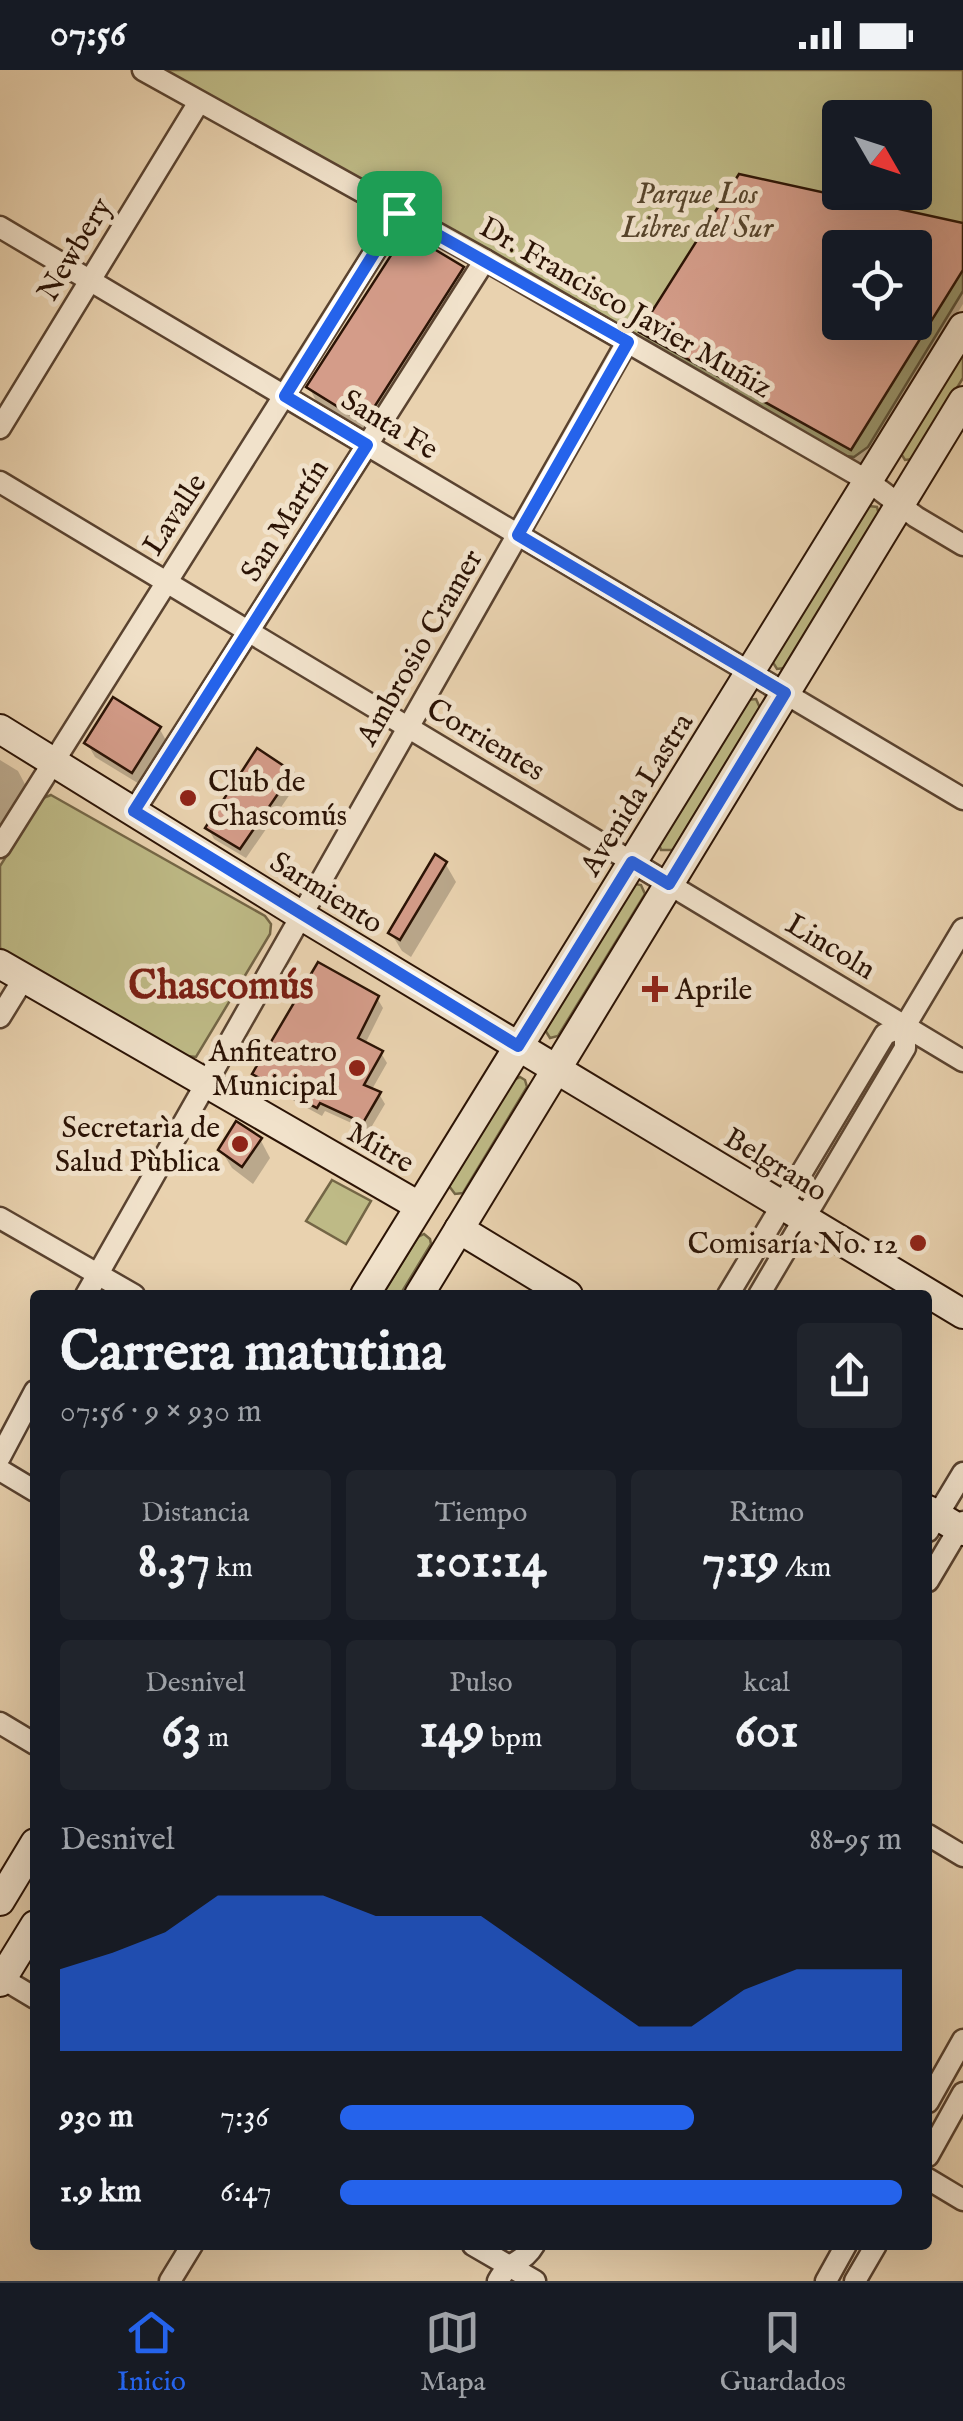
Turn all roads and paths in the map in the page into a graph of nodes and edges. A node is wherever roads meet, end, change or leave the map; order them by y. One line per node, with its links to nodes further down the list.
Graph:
1 (143, 70): 2 (street, Dr. Francisco Javier Muñiz)
2 (199, 102): 3 (street, Dr. Francisco Javier Muñiz); 6 (street, Newbery)
3 (399, 213): 5 (street, Dr. Francisco Javier Muñiz); 9 (street, Lavalle)
4 (0, 227): 6 (street, Santa Fe)
5 (484, 260): 8 (street, Dr. Francisco Javier Muñiz); 12 (street, San Martín)
6 (90, 280): 9 (street, Santa Fe); 11 (street, Newbery)
7 (963, 327): 13 (main road, Avenida Lastra)
8 (628, 342): 13 (street, Dr. Francisco Javier Muñiz); 16 (street, Ambrosio Cramer)
9 (285, 396): 12 (street, Santa Fe); 18 (street, Lavalle)
10 (963, 402): 15 (main road)
11 (0, 428)
12 (367, 445): 16 (street, Santa Fe); 19 (street, San Martín)
13 (868, 481): 15 (street, Dr. Francisco Javier Muñiz); 20 (main road, Avenida Lastra)
14 (0, 482): 18 (street, Corrientes)
15 (900, 504): 17 (street, Dr. Francisco Javier Muñiz); 21 (main road)
16 (518, 535): 20 (street, Santa Fe); 22 (street, Ambrosio Cramer)
17 (963, 544)
18 (166, 582): 19 (street, Corrientes); 24 (street, Lavalle)
19 (249, 632): 22 (street, Corrientes); 26 (street, San Martín)
20 (749, 672): 21 (street, Santa Fe); 28 (main road, Avenida Lastra)
21 (785, 693): 25 (street, Santa Fe); 29 (main road)
22 (408, 728): 28 (street, Corrientes); 30 (street, Ambrosio Cramer)
23 (0, 729): 24 (main road, Sarmiento)
24 (54, 761): 26 (main road, Sarmiento); 27 (street, Lavalle)
25 (963, 799)
26 (134, 811): 30 (main road, Sarmiento)
27 (0, 848)
28 (632, 862): 29 (street, Corrientes); 35 (main road, Avenida Lastra)
29 (669, 884): 34 (street, Lincoln); 37 (main road)
30 (302, 916): 35 (main road, Sarmiento); 38 (street, Ambrosio Cramer)
31 (963, 929): 34 (street)
32 (12, 971): 33 (street); 38 (main road, Mitre)
33 (0, 1017)
34 (905, 1026): 36 (street, Lincoln); 40 (street)
35 (518, 1046): 37 (main road, Sarmiento); 39 (main road, Avenida Lastra)
36 (963, 1060)
37 (556, 1070): 40 (main road, Belgrano); 42 (main road)
38 (206, 1086): 39 (main road, Mitre); 43 (street, Ambrosio Cramer)
39 (419, 1206): 42 (main road, Mitre); 46 (main road, Avenida Lastra)
40 (793, 1212): 49 (street); 50 (street); 51 (main road, Belgrano)
41 (0, 1218): 43 (street)
42 (459, 1229): 47 (main road); 48 (main road)
43 (98, 1274): 44 (street, Ambrosio Cramer); 45 (street)
44 (89, 1290)
45 (125, 1290)
46 (368, 1290)
47 (422, 1290)
48 (560, 1290)
49 (732, 1290)
50 (761, 1290)
51 (923, 1290)
52 (932, 1295): 53 (main road, Belgrano)
53 (963, 1314)
54 (30, 1400): 55 (street)
55 (0, 1456)
56 (0, 1470): 58 (street)
57 (963, 1473): 59 (street)
58 (30, 1488)
59 (946, 1523): 60 (street)
60 (932, 1568)
61 (0, 1723): 62 (street)
62 (30, 1741)
63 (932, 1837): 65 (street)
64 (30, 1851): 66 (main road)
65 (963, 1856)
66 (0, 1901)
67 (30, 1933): 68 (main road)
68 (1, 1979): 69 (street)
69 (30, 1995)
70 (963, 2040): 72 (street)
71 (963, 2093): 73 (street)
72 (932, 2095)
73 (932, 2149)
74 (932, 2181): 75 (street)
75 (963, 2200)
76 (189, 2250): 81 (street)
77 (531, 2250): 80 (street)
78 (843, 2250): 83 (street)
79 (873, 2250): 84 (street)
80 (502, 2263): 82 (street)
81 (170, 2281)
82 (535, 2281)
83 (826, 2281)
84 (855, 2281)

